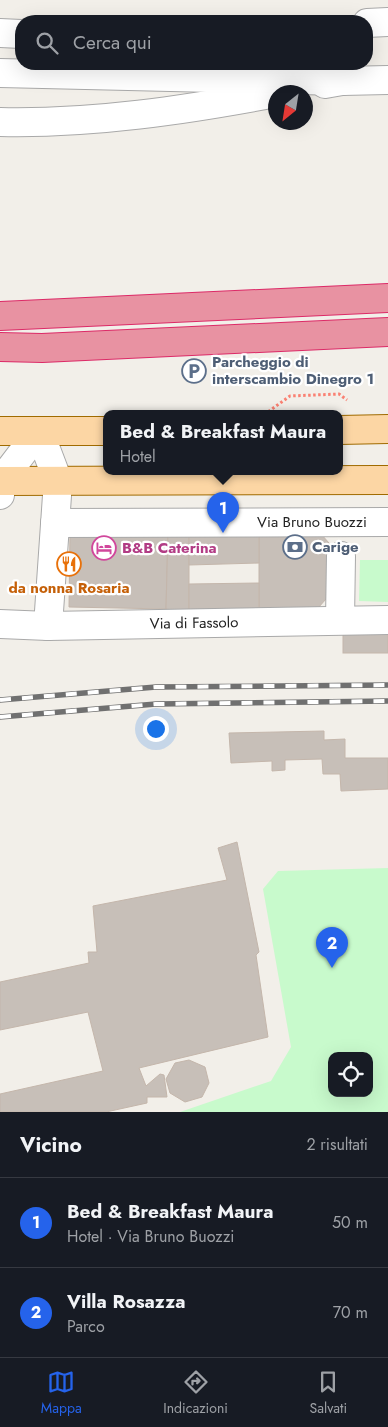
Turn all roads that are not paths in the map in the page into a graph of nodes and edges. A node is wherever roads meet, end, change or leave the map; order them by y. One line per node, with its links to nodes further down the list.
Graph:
1 (388, 22): 2 (street)
2 (373, 23)
3 (0, 33): 4 (street)
4 (15, 34)
5 (0, 73): 7 (street)
6 (388, 80): 7 (street)
7 (342, 81): 8 (street)
8 (313, 86)
9 (268, 95): 10 (street)
10 (0, 122)
11 (388, 298): 12 (highway)
12 (0, 316)
13 (388, 332): 14 (highway)
14 (0, 347)
15 (347, 422): 16 (main road)
16 (388, 429)
17 (0, 430): 18 (main road)
18 (39, 431): 19 (main road); 21 (street); 22 (street)
19 (103, 431)
20 (388, 480): 21 (main road)
21 (58, 481): 22 (main road); 24 (street)
22 (0, 486)
23 (388, 522): 25 (street, Via Bruno Buozzi)
24 (55, 523): 25 (street, Via Bruno Buozzi); 29 (street)
25 (342, 540): 26 (street)
26 (340, 620): 27 (street, Via di Fassolo); 29 (street, Via di Fassolo)
27 (388, 620)
28 (0, 624): 29 (street, Via di Fassolo)
29 (48, 626)

